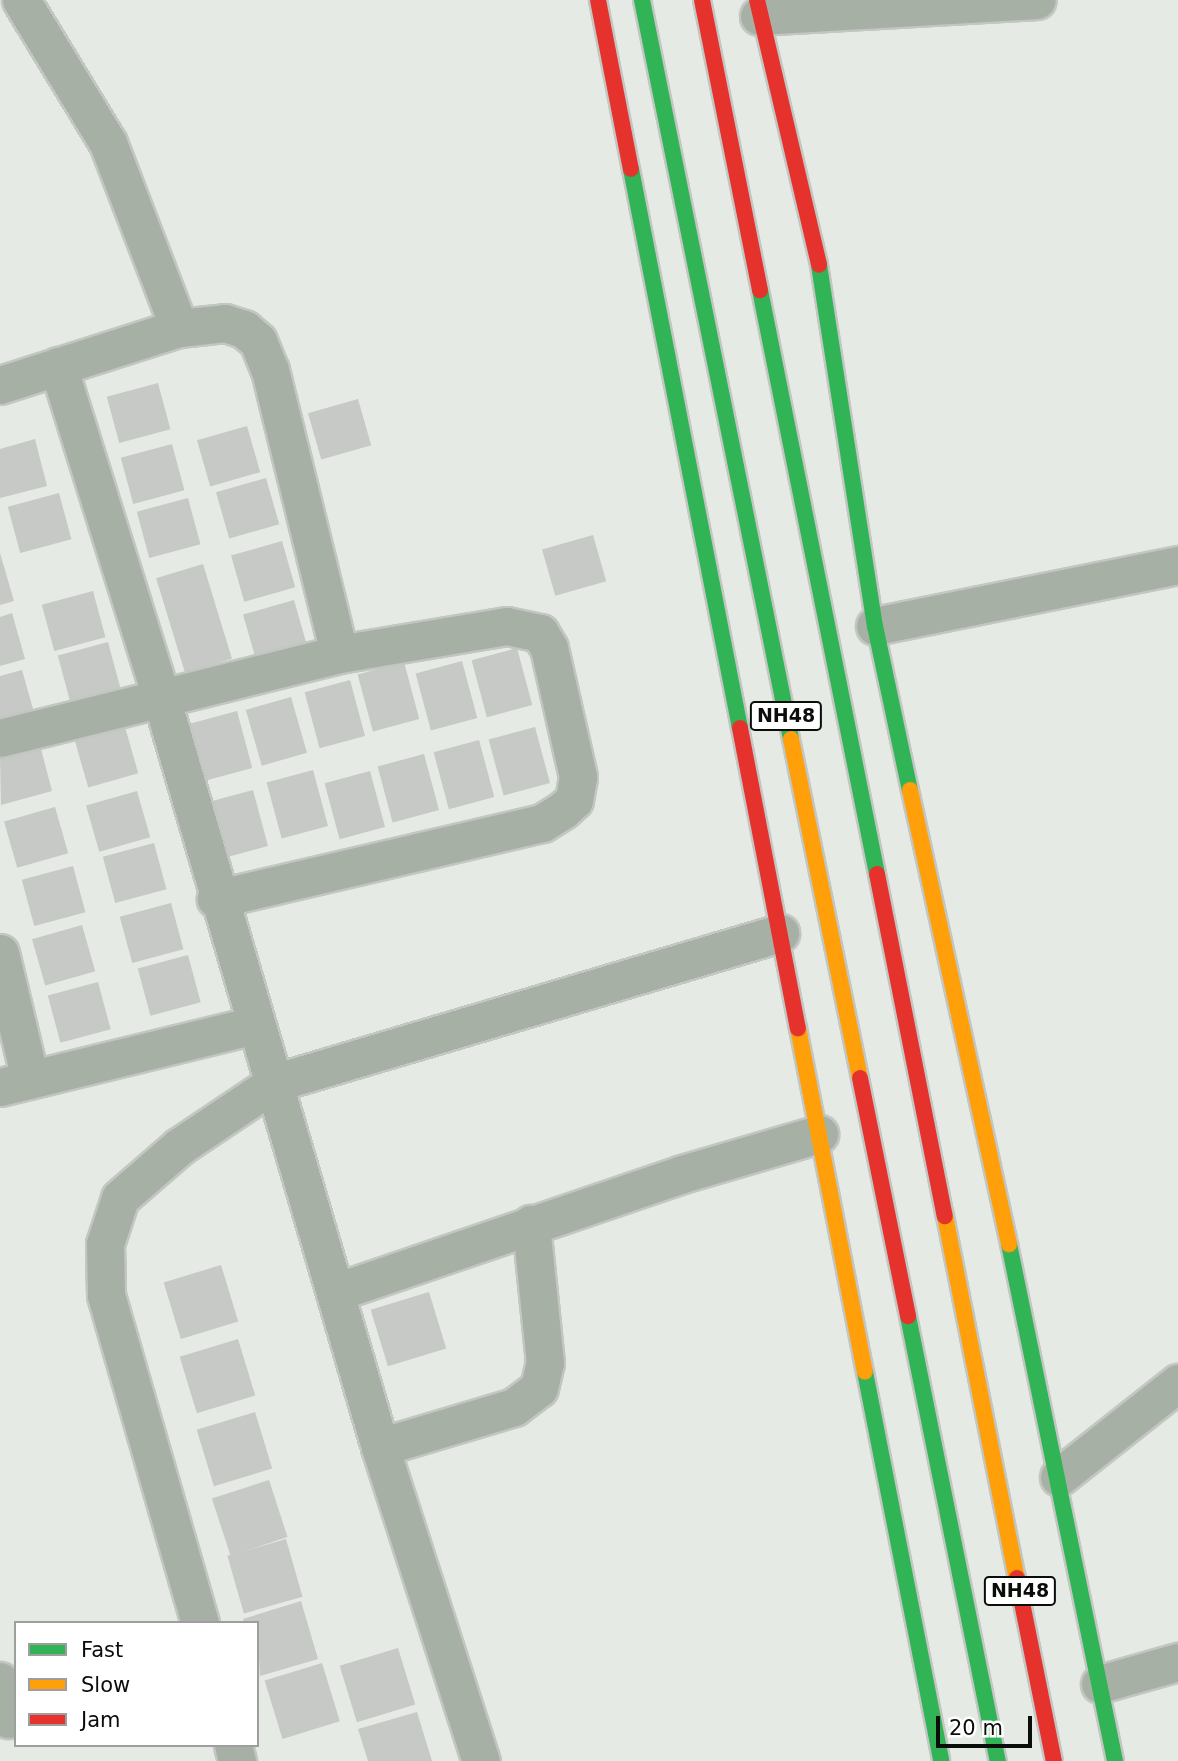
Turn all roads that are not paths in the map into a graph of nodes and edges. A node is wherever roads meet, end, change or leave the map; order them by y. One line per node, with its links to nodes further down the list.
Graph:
1 (21, 0): 7 (street)
2 (598, 0): 16 (highway)
3 (642, 0): 34 (highway, NH48)
4 (702, 0): 35 (highway, NH48)
5 (1037, 0): 6 (street)
6 (758, 8): 11 (highway)
7 (179, 328): 8 (street); 12 (street)
8 (58, 366): 9 (street); 13 (street)
9 (0, 385)
10 (1178, 565): 11 (street)
11 (875, 626): 26 (highway)
12 (339, 654): 13 (street); 15 (street)
13 (161, 697): 14 (street); 15 (street)
14 (0, 738)
15 (216, 899): 18 (street)
16 (780, 933): 20 (street); 21 (highway)
17 (0, 953): 19 (street)
18 (254, 1025): 19 (street); 20 (street)
19 (15, 1083)
20 (274, 1083): 23 (street); 27 (street)
21 (819, 1134): 22 (street); 33 (highway)
22 (531, 1224): 23 (street); 25 (street)
23 (336, 1292): 25 (street)
24 (1178, 1383): 26 (street)
25 (380, 1447): 32 (street)
26 (1059, 1477): 30 (highway)
27 (199, 1621)
28 (1178, 1662): 30 (street)
29 (0, 1681): 31 (street)
30 (1100, 1684): 36 (highway)
31 (8, 1719)
32 (481, 1761)
33 (941, 1761)
34 (998, 1761)
35 (1054, 1761)
36 (1115, 1761)

